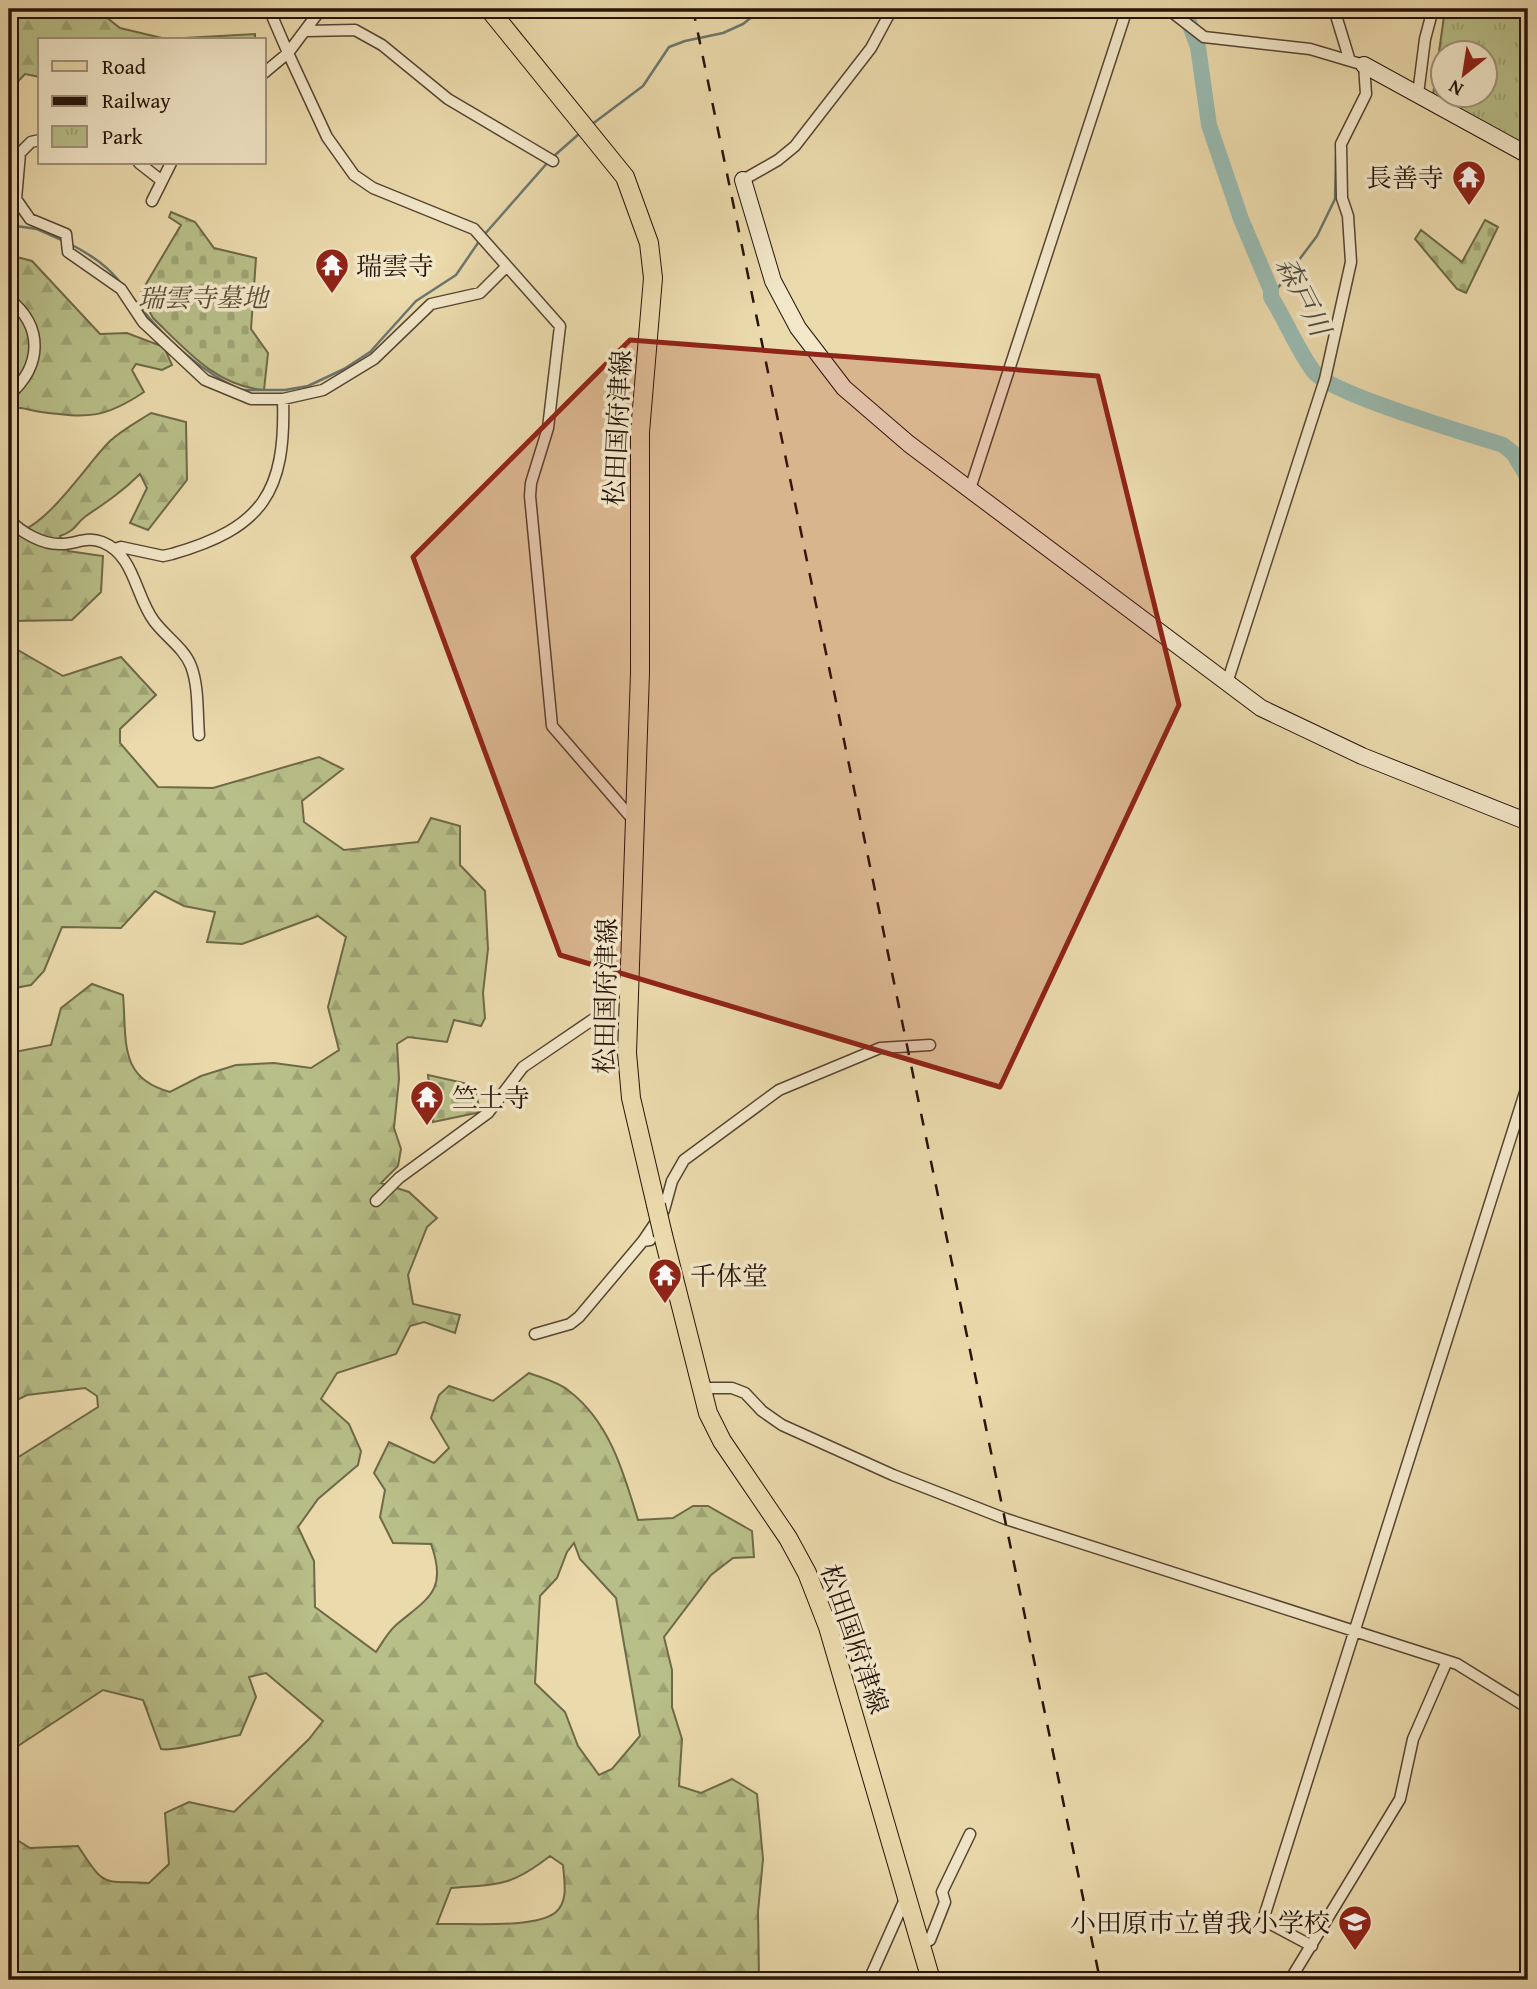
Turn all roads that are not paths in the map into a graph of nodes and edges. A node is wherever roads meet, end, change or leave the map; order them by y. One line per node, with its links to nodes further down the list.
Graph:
1 (269, 9): 10 (street)
2 (321, 9): 9 (street)
3 (489, 9): 32 (main road, 松田国府津線)
4 (892, 9): 20 (street)
5 (1127, 9): 27 (street)
6 (1168, 9): 11 (street)
7 (1334, 9): 11 (street)
8 (1433, 9): 14 (street)
9 (306, 31): 10 (street); 17 (street)
10 (288, 53): 13 (street); 23 (street)
11 (1349, 58): 12 (street)
12 (1364, 65): 14 (street); 30 (street)
13 (266, 71)
14 (1418, 94): 16 (street)
15 (38, 140): 26 (street)
16 (1528, 155)
17 (550, 159)
18 (140, 164): 21 (street)
19 (170, 164): 21 (street)
20 (743, 180): 27 (street)
21 (162, 181): 22 (street)
22 (152, 201)
23 (508, 266): 26 (street); 32 (street)
24 (9, 299): 25 (street)
25 (9, 395)
26 (283, 398): 29 (street)
27 (970, 489): 30 (street)
28 (9, 519): 29 (street)
29 (115, 549): 31 (street)
30 (1227, 683): 33 (street)
31 (199, 736)
32 (635, 822): 34 (main road, 松田国府津線)
33 (1528, 822)
34 (630, 980): 37 (main road, 松田国府津線); 39 (street)
35 (930, 1045): 38 (street)
36 (1528, 1083): 44 (street)
37 (649, 1179): 38 (street); 40 (main road, 松田国府津線, bridge)
38 (672, 1181): 41 (street)
39 (376, 1201)
40 (663, 1236): 41 (street); 43 (main road, 松田国府津線)
41 (643, 1241): 42 (street)
42 (535, 1334)
43 (699, 1388): 44 (street); 48 (main road, 松田国府津線)
44 (1356, 1631): 45 (street); 50 (street)
45 (1447, 1661): 46 (street); 50 (street)
46 (1528, 1708)
47 (970, 1834): 49 (street)
48 (906, 1897): 49 (main road, 松田国府津線); 51 (street)
49 (921, 1945): 52 (main road, 松田国府津線)
50 (1312, 1946): 53 (street)
51 (869, 1980)
52 (931, 1980)
53 (1290, 1980)

